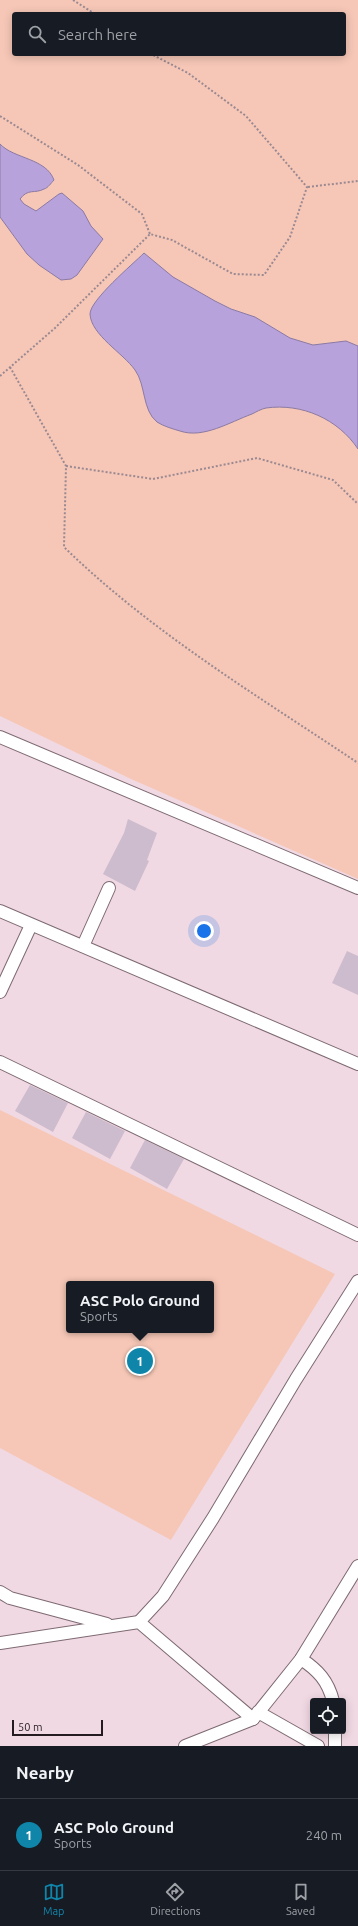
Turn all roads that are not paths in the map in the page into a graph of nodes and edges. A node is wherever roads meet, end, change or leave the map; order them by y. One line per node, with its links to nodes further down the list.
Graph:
1 (0, 737): 3 (lane)
2 (109, 888): 6 (lane)
3 (358, 888)
4 (0, 911): 5 (lane)
5 (31, 925): 6 (lane); 7 (lane)
6 (84, 946): 9 (lane)
7 (0, 992)
8 (0, 1062): 10 (lane)
9 (358, 1064)
10 (358, 1235)
11 (358, 1281): 14 (lane)
12 (358, 1566): 17 (lane)
13 (3, 1596): 15 (lane)
14 (139, 1622): 15 (lane); 19 (lane)
15 (112, 1626): 16 (lane)
16 (0, 1643)
17 (301, 1659): 18 (lane); 19 (lane)
18 (332, 1698)
19 (256, 1716): 21 (lane); 22 (lane)
20 (336, 1734): 23 (lane)
21 (185, 1746)
22 (318, 1746)
23 (335, 1746)

